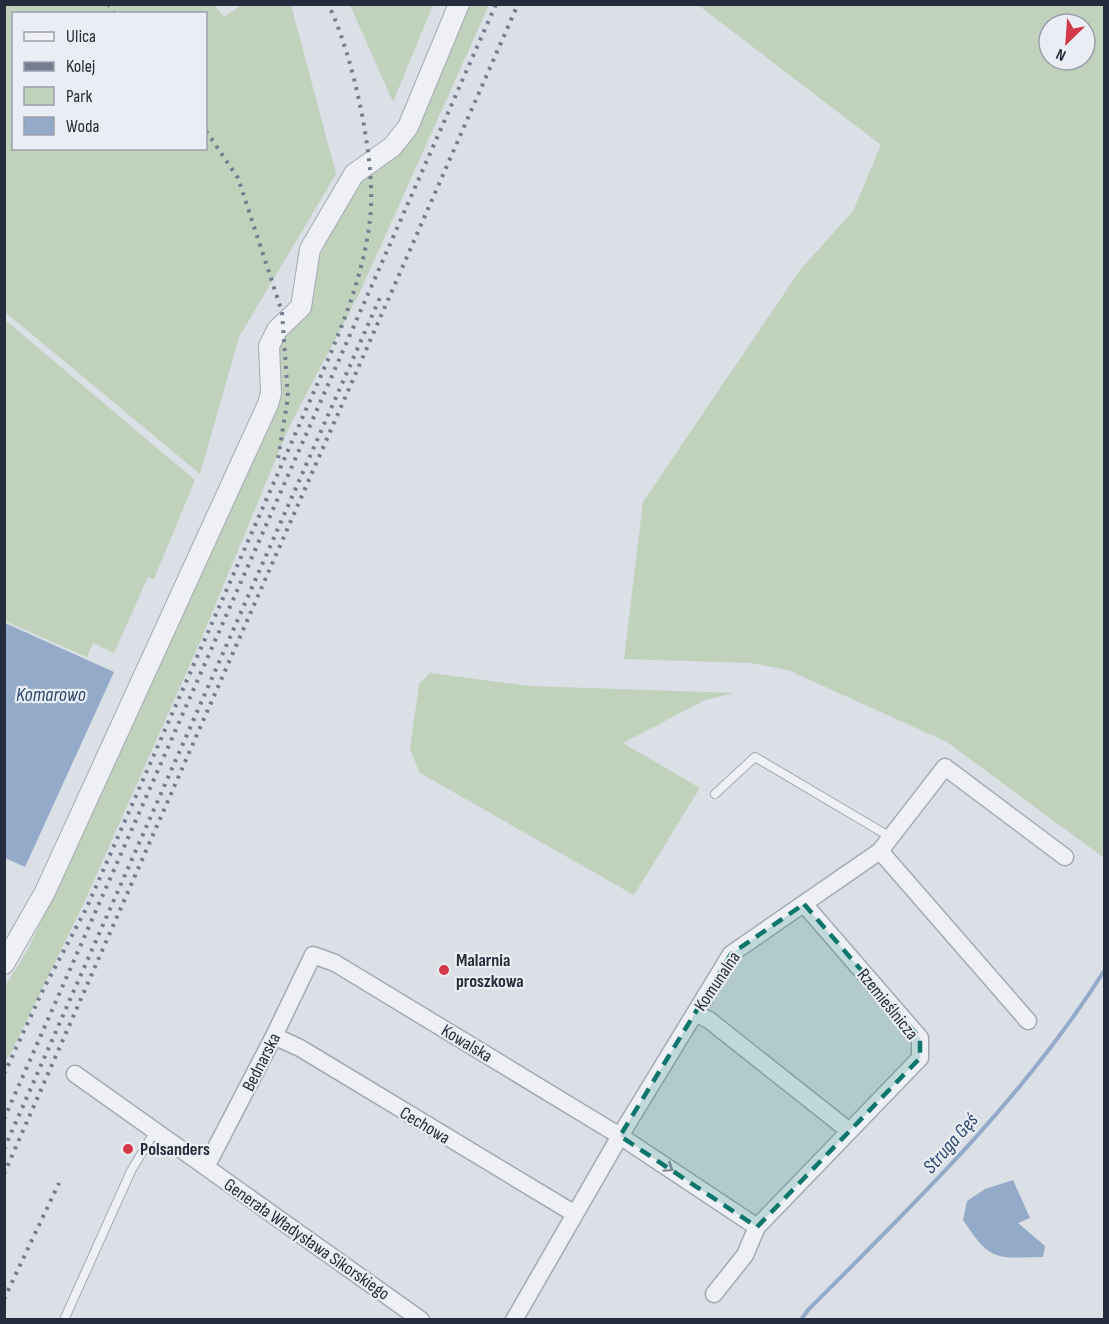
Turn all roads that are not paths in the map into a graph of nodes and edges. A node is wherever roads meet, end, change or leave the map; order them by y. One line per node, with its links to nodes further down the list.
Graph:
1 (459, 4): 8 (street)
2 (715, 794): 3 (lane)
3 (892, 838): 4 (street, Komunalna); 5 (street, Komunalna)
4 (880, 851): 6 (street, Komunalna); 10 (street)
5 (1065, 857)
6 (804, 904): 9 (street, Komunalna); 13 (street, Rzemieślnicza)
7 (313, 955): 11 (street, Bednarska); 15 (street, Kowalska)
8 (4, 964)
9 (695, 1013): 13 (street); 15 (street, Komunalna)
10 (1028, 1020)
11 (274, 1036): 16 (street, Bednarska); 17 (street, Cechowa)
12 (75, 1074): 14 (street, Generała Władysława Sikorskiego)
13 (848, 1130): 18 (street, Rzemieślnicza)
14 (155, 1131): 16 (street, Generała Władysława Sikorskiego); 21 (lane)
15 (620, 1136): 17 (street, Komunalna); 18 (street, one-way to 18)
16 (206, 1167): 20 (street, Generała Władysława Sikorskiego)
17 (575, 1214): 22 (street, Komunalna)
18 (757, 1227): 19 (street, Rzemieślnicza)
19 (714, 1294)
20 (412, 1317)
21 (64, 1320)
22 (514, 1320)

